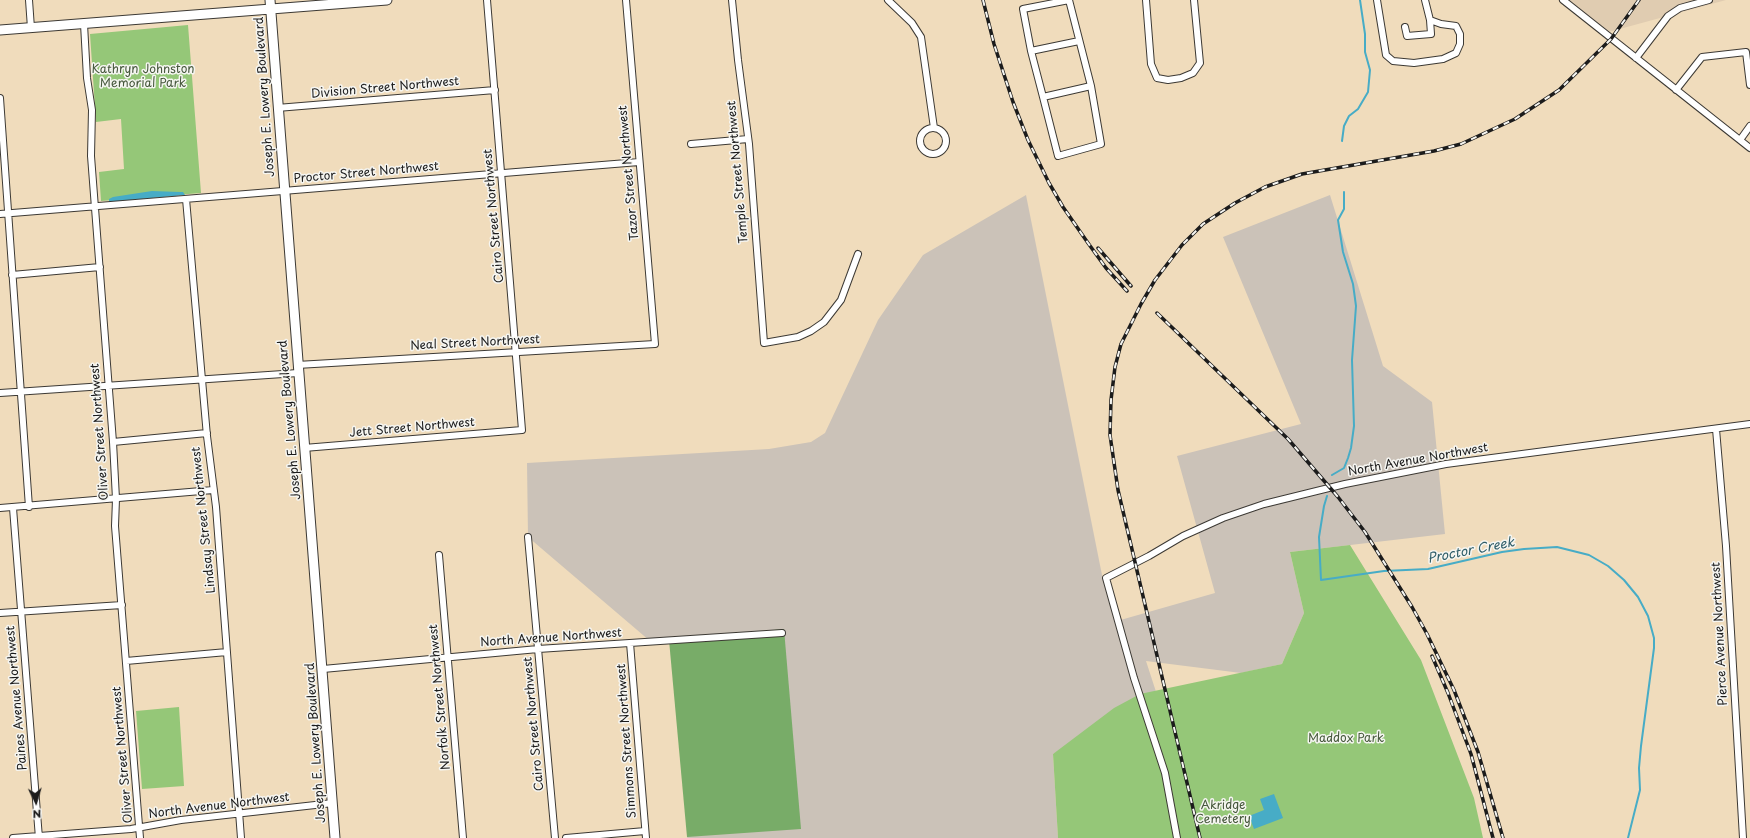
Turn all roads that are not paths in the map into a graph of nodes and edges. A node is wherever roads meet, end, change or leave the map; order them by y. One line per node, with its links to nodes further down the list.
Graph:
1 (29, 0): 19 (street)
2 (270, 0): 15 (main road, Joseph E. Lowery Boulevard)
3 (387, 0): 15 (main road)
4 (487, 0): 26 (street, Cairo Street Northwest)
5 (626, 0): 37 (street, Tazor Street Northwest)
6 (732, 0): 33 (street, Temple Street Northwest)
7 (888, 0): 32 (street)
8 (1069, 0): 21 (street); 22 (street)
9 (1146, 0): 10 (street)
10 (1194, 0)
11 (1377, 0): 16 (street)
12 (1425, 0): 16 (street)
13 (1563, 0): 23 (street)
14 (1709, 0): 23 (street)
15 (272, 10): 17 (main road); 30 (main road, Joseph E. Lowery Boulevard)
16 (1430, 20): 18 (street)
17 (84, 24): 19 (main road); 41 (street, Oliver Street Northwest)
18 (1405, 27)
19 (31, 28): 20 (main road)
20 (0, 30)
21 (1079, 41): 22 (street); 25 (street)
22 (1031, 51): 28 (street)
23 (1636, 58): 27 (street)
24 (1750, 85): 27 (street)
25 (1091, 86): 28 (street); 28 (street)
26 (495, 90): 30 (street, Division Street Northwest); 38 (street, Cairo Street Northwest)
27 (1676, 90): 34 (street)
28 (1043, 97)
29 (0, 98): 42 (street)
30 (277, 108): 39 (main road, Joseph E. Lowery Boulevard)
31 (1750, 126): 34 (street)
32 (934, 128): 32 (street)
33 (748, 139): 35 (street); 44 (street, Temple Street Northwest)
34 (1740, 140): 36 (street)
35 (691, 144)
36 (1750, 148)
37 (639, 162): 38 (street, Proctor Street Northwest); 47 (street, Tazor Street Northwest)
38 (501, 173): 39 (street, Proctor Street Northwest); 48 (street, Cairo Street Northwest)
39 (284, 191): 40 (street, Proctor Street Northwest); 49 (main road, Joseph E. Lowery Boulevard)
40 (186, 199): 41 (street, Proctor Street Northwest); 50 (street, Lindsay Street Northwest)
41 (95, 207): 42 (street, Proctor Street Northwest); 45 (street, Oliver Street Northwest)
42 (8, 213): 43 (street, Proctor Street Northwest); 46 (street)
43 (0, 214)
44 (858, 254)
45 (100, 267): 46 (street); 51 (street, Oliver Street Northwest)
46 (12, 275): 52 (street)
47 (655, 344): 48 (street, Neal Street Northwest)
48 (516, 351): 49 (street, Neal Street Northwest); 56 (street, Cairo Street Northwest)
49 (298, 369): 50 (street, Neal Street Northwest); 59 (main road, Joseph E. Lowery Boulevard)
50 (202, 379): 51 (street, Neal Street Northwest); 57 (street, Lindsay Street Northwest)
51 (109, 385): 52 (street, Neal Street Northwest); 58 (street, Oliver Street Northwest)
52 (21, 391): 53 (street, Neal Street Northwest); 62 (street)
53 (0, 393)
54 (1750, 424): 55 (street, North Avenue Northwest)
55 (1716, 429): 90 (street, North Avenue Northwest); 91 (street, Pierce Avenue Northwest)
56 (522, 430): 59 (street, Jett Street Northwest)
57 (207, 433): 58 (street); 60 (street, Lindsay Street Northwest)
58 (113, 442): 61 (street, Oliver Street Northwest)
59 (304, 448): 76 (main road, Joseph E. Lowery Boulevard)
60 (213, 490): 61 (street); 73 (street, Lindsay Street Northwest)
61 (116, 499): 62 (street); 67 (street, Oliver Street Northwest)
62 (29, 507): 64 (street)
63 (0, 508): 64 (street)
64 (13, 508): 68 (street, Paines Avenue Northwest)
65 (528, 537): 72 (street, Cairo Street Northwest)
66 (439, 555): 74 (street, Norfolk Street Northwest)
67 (122, 605): 68 (street); 75 (street, Oliver Street Northwest)
68 (21, 612): 69 (street); 81 (street, Paines Avenue Northwest)
69 (0, 613)
70 (782, 633): 71 (street, North Avenue Northwest)
71 (630, 642): 72 (street, North Avenue Northwest); 80 (street, Simmons Street Northwest)
72 (538, 649): 74 (street, North Avenue Northwest); 87 (street, Cairo Street Northwest)
73 (227, 652): 75 (street); 78 (street, Lindsay Street Northwest)
74 (447, 657): 76 (street, North Avenue Northwest); 86 (street, Norfolk Street Northwest)
75 (126, 660): 79 (street, Oliver Street Northwest)
76 (323, 669): 77 (main road, Joseph E. Lowery Boulevard)
77 (333, 803): 78 (street, North Avenue Northwest); 85 (main road, Joseph E. Lowery Boulevard)
78 (240, 813): 79 (street, North Avenue Northwest); 84 (street, Lindsay Street Northwest)
79 (139, 827): 81 (street, North Avenue Northwest); 83 (street, Oliver Street Northwest)
80 (645, 831): 88 (street); 89 (street, Simmons Street Northwest)
81 (39, 837): 82 (street, North Avenue Northwest)
82 (13, 838)
83 (140, 838)
84 (241, 838)
85 (335, 838)
86 (463, 838)
87 (555, 838)
88 (566, 838)
89 (646, 838)
90 (1177, 838)
91 (1743, 838)

